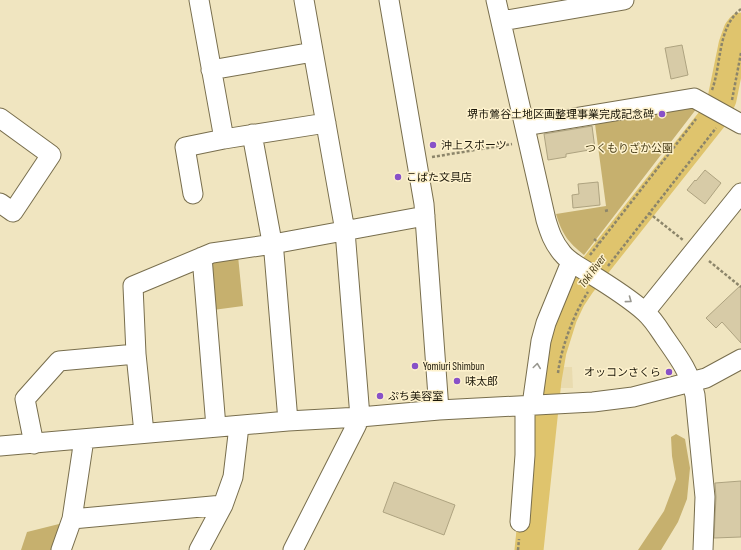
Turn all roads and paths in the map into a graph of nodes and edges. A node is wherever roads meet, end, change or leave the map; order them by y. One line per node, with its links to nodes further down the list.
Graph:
1 (199, 0): 10 (street)
2 (304, 0): 8 (street)
3 (389, 0): 24 (street)
4 (496, 0): 7 (street)
5 (612, 1): 7 (street)
6 (741, 9): 11 (path)
7 (501, 21): 15 (street)
8 (313, 52): 10 (street); 13 (street)
9 (741, 53): 11 (path)
10 (211, 70): 16 (street)
11 (721, 113): 15 (street); 23 (path); 27 (path)
12 (0, 118): 20 (street)
13 (326, 122): 14 (street); 25 (street)
14 (252, 134): 16 (street); 29 (street)
15 (526, 134): 17 (path); 32 (street)
16 (224, 139): 19 (street)
17 (428, 157)
18 (741, 193): 35 (street)
19 (193, 194)
20 (0, 203)
21 (609, 210): 22 (path)
22 (605, 212)
23 (649, 212): 28 (path); 32 (path)
24 (425, 216): 25 (street); 41 (street)
25 (345, 231): 29 (street); 42 (street)
26 (594, 239): 27 (path)
27 (599, 243): 32 (path)
28 (688, 243)
29 (273, 244): 30 (street); 43 (street)
30 (202, 257): 36 (street); 45 (street)
31 (708, 260): 33 (path)
32 (589, 267): 35 (street, one-way to 35); 40 (street, one-way to 32)
33 (741, 287)
34 (583, 300): 38 (path)
35 (645, 312): 39 (street)
36 (136, 354): 46 (street); 48 (street)
37 (741, 359): 39 (street)
38 (558, 373)
39 (691, 382): 40 (street); 56 (street)
40 (532, 405): 41 (street); 52 (street)
41 (439, 410): 42 (street)
42 (360, 417): 43 (street); 55 (street)
43 (288, 421): 44 (street)
44 (239, 426): 45 (street); 50 (street)
45 (216, 427): 46 (street)
46 (144, 434): 47 (street)
47 (84, 439): 48 (street); 51 (street)
48 (34, 444): 49 (street)
49 (0, 446)
50 (223, 505): 51 (street); 54 (street)
51 (72, 519): 53 (street)
52 (520, 522)
53 (61, 550)
54 (200, 550)
55 (293, 550)
56 (703, 550)

